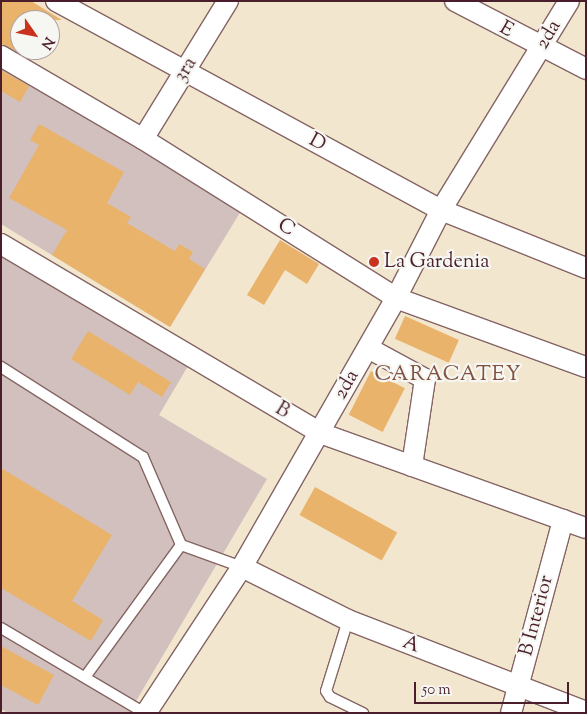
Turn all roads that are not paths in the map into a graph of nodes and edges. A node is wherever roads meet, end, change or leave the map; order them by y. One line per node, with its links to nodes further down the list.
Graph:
1 (56, 1): 8 (street, D)
2 (228, 1): 8 (street, 3ra)
3 (454, 1): 5 (street, E)
4 (569, 1): 5 (street, 2da)
5 (540, 48): 7 (street, E); 10 (street, 2da)
6 (1, 56): 9 (street, C)
7 (586, 69)
8 (186, 72): 9 (street, 3ra); 10 (street, D)
9 (143, 139): 13 (street, C)
10 (441, 210): 12 (street, D); 13 (street, 2da)
11 (1, 244): 17 (street, B)
12 (586, 268)
13 (396, 298): 14 (street, 2da); 16 (street, C)
14 (368, 348): 17 (street, 2da); 18 (street)
15 (1, 367): 21 (lane)
16 (586, 367)
17 (320, 433): 18 (street, B); 22 (street, 2da)
18 (412, 466): 19 (street, B)
19 (563, 520): 20 (street, B); 26 (street, B Interior)
20 (586, 528)
21 (181, 546): 22 (lane); 25 (lane)
22 (242, 567): 23 (street, A); 28 (street, 2da)
23 (348, 620): 26 (street, A); 29 (lane)
24 (1, 628): 25 (lane)
25 (85, 677): 28 (lane)
26 (518, 686): 27 (street, A); 30 (street, B Interior)
27 (586, 712)
28 (146, 713)
29 (363, 713)
30 (511, 713)

